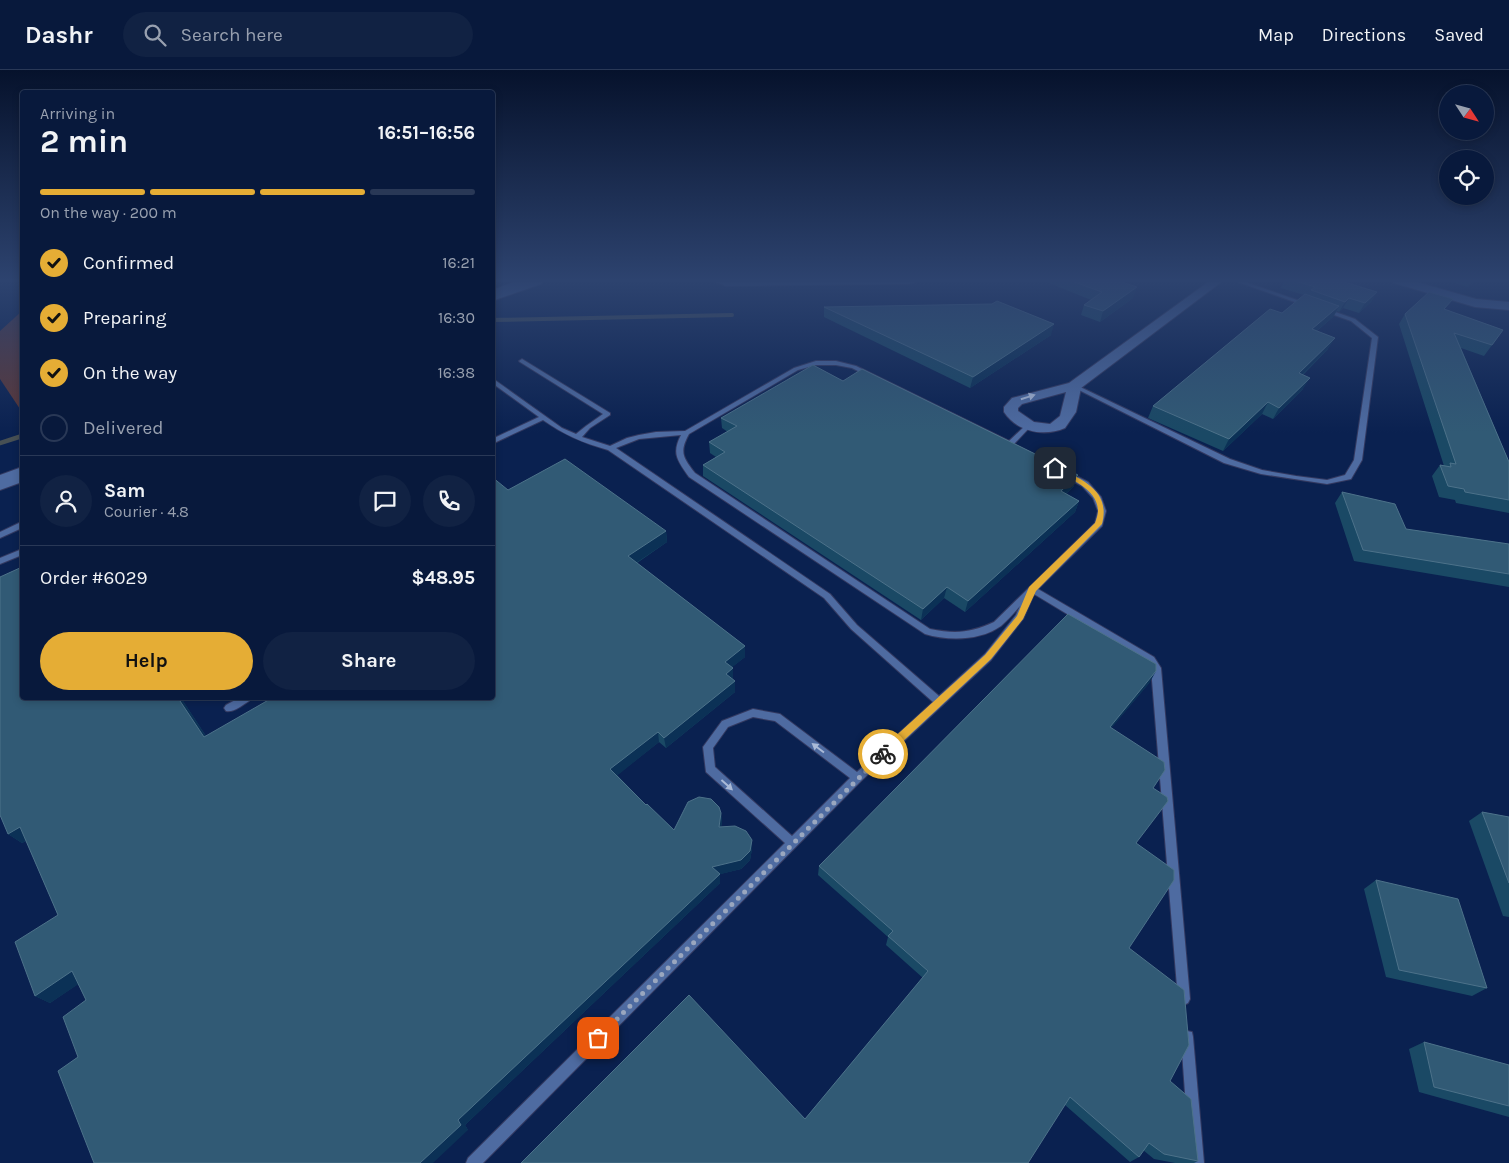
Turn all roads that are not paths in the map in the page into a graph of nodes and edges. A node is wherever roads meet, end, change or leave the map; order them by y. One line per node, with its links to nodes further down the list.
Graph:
1 (1149, 331): 5 (street)
2 (1368, 331): 5 (lane)
3 (522, 360): 9 (lane)
4 (495, 382): 6 (lane)
5 (1074, 386): 7 (street); 7 (street, one-way to 5)
6 (544, 417): 9 (lane); 10 (lane)
7 (1029, 425): 11 (lane)
8 (686, 433): 11 (lane); 12 (lane); 19 (lane)
9 (577, 437): 12 (lane)
10 (495, 441)
11 (1010, 444): 19 (lane)
12 (611, 448): 21 (lane)
13 (20, 475): 14 (main road)
14 (0, 483)
15 (20, 526): 16 (lane)
16 (0, 535)
17 (20, 553): 18 (lane)
18 (0, 562)
19 (1032, 589): 21 (lane); 26 (lane)
20 (243, 700): 22 (lane)
21 (939, 702): 23 (lane)
22 (229, 708)
23 (857, 778): 24 (lane); 24 (lane, one-way to 24)
24 (792, 843): 25 (lane)
25 (473, 1163)
26 (1197, 1163)

